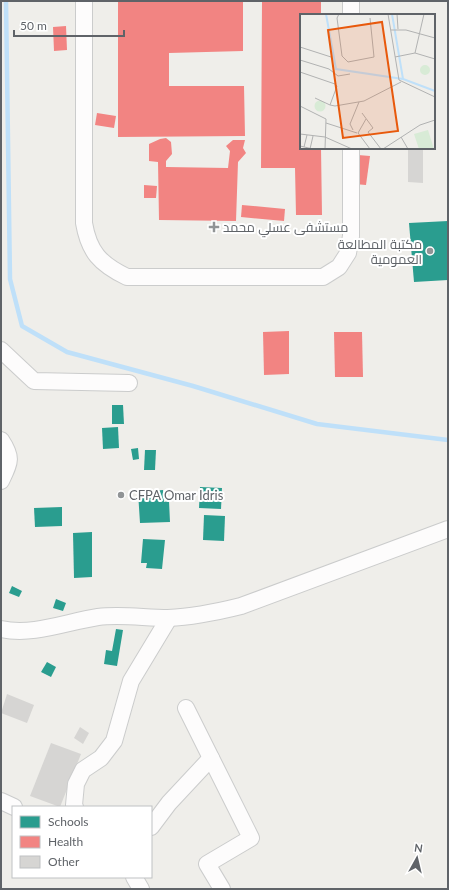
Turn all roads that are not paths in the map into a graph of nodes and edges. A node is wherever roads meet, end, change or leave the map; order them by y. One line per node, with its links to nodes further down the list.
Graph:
1 (84, 1): 4 (street)
2 (351, 1): 3 (street)
3 (351, 14)
4 (351, 149)
5 (1, 350): 6 (street)
6 (129, 383)
7 (1, 440): 8 (street)
8 (1, 481)
9 (448, 529): 10 (street)
10 (169, 618): 11 (street); 16 (street)
11 (1, 629)
12 (186, 708): 13 (street)
13 (211, 758): 17 (street); 20 (street)
14 (1, 801): 15 (street)
15 (12, 806)
16 (74, 806)
17 (152, 826)
18 (135, 878): 19 (street)
19 (141, 889)
20 (222, 889)

